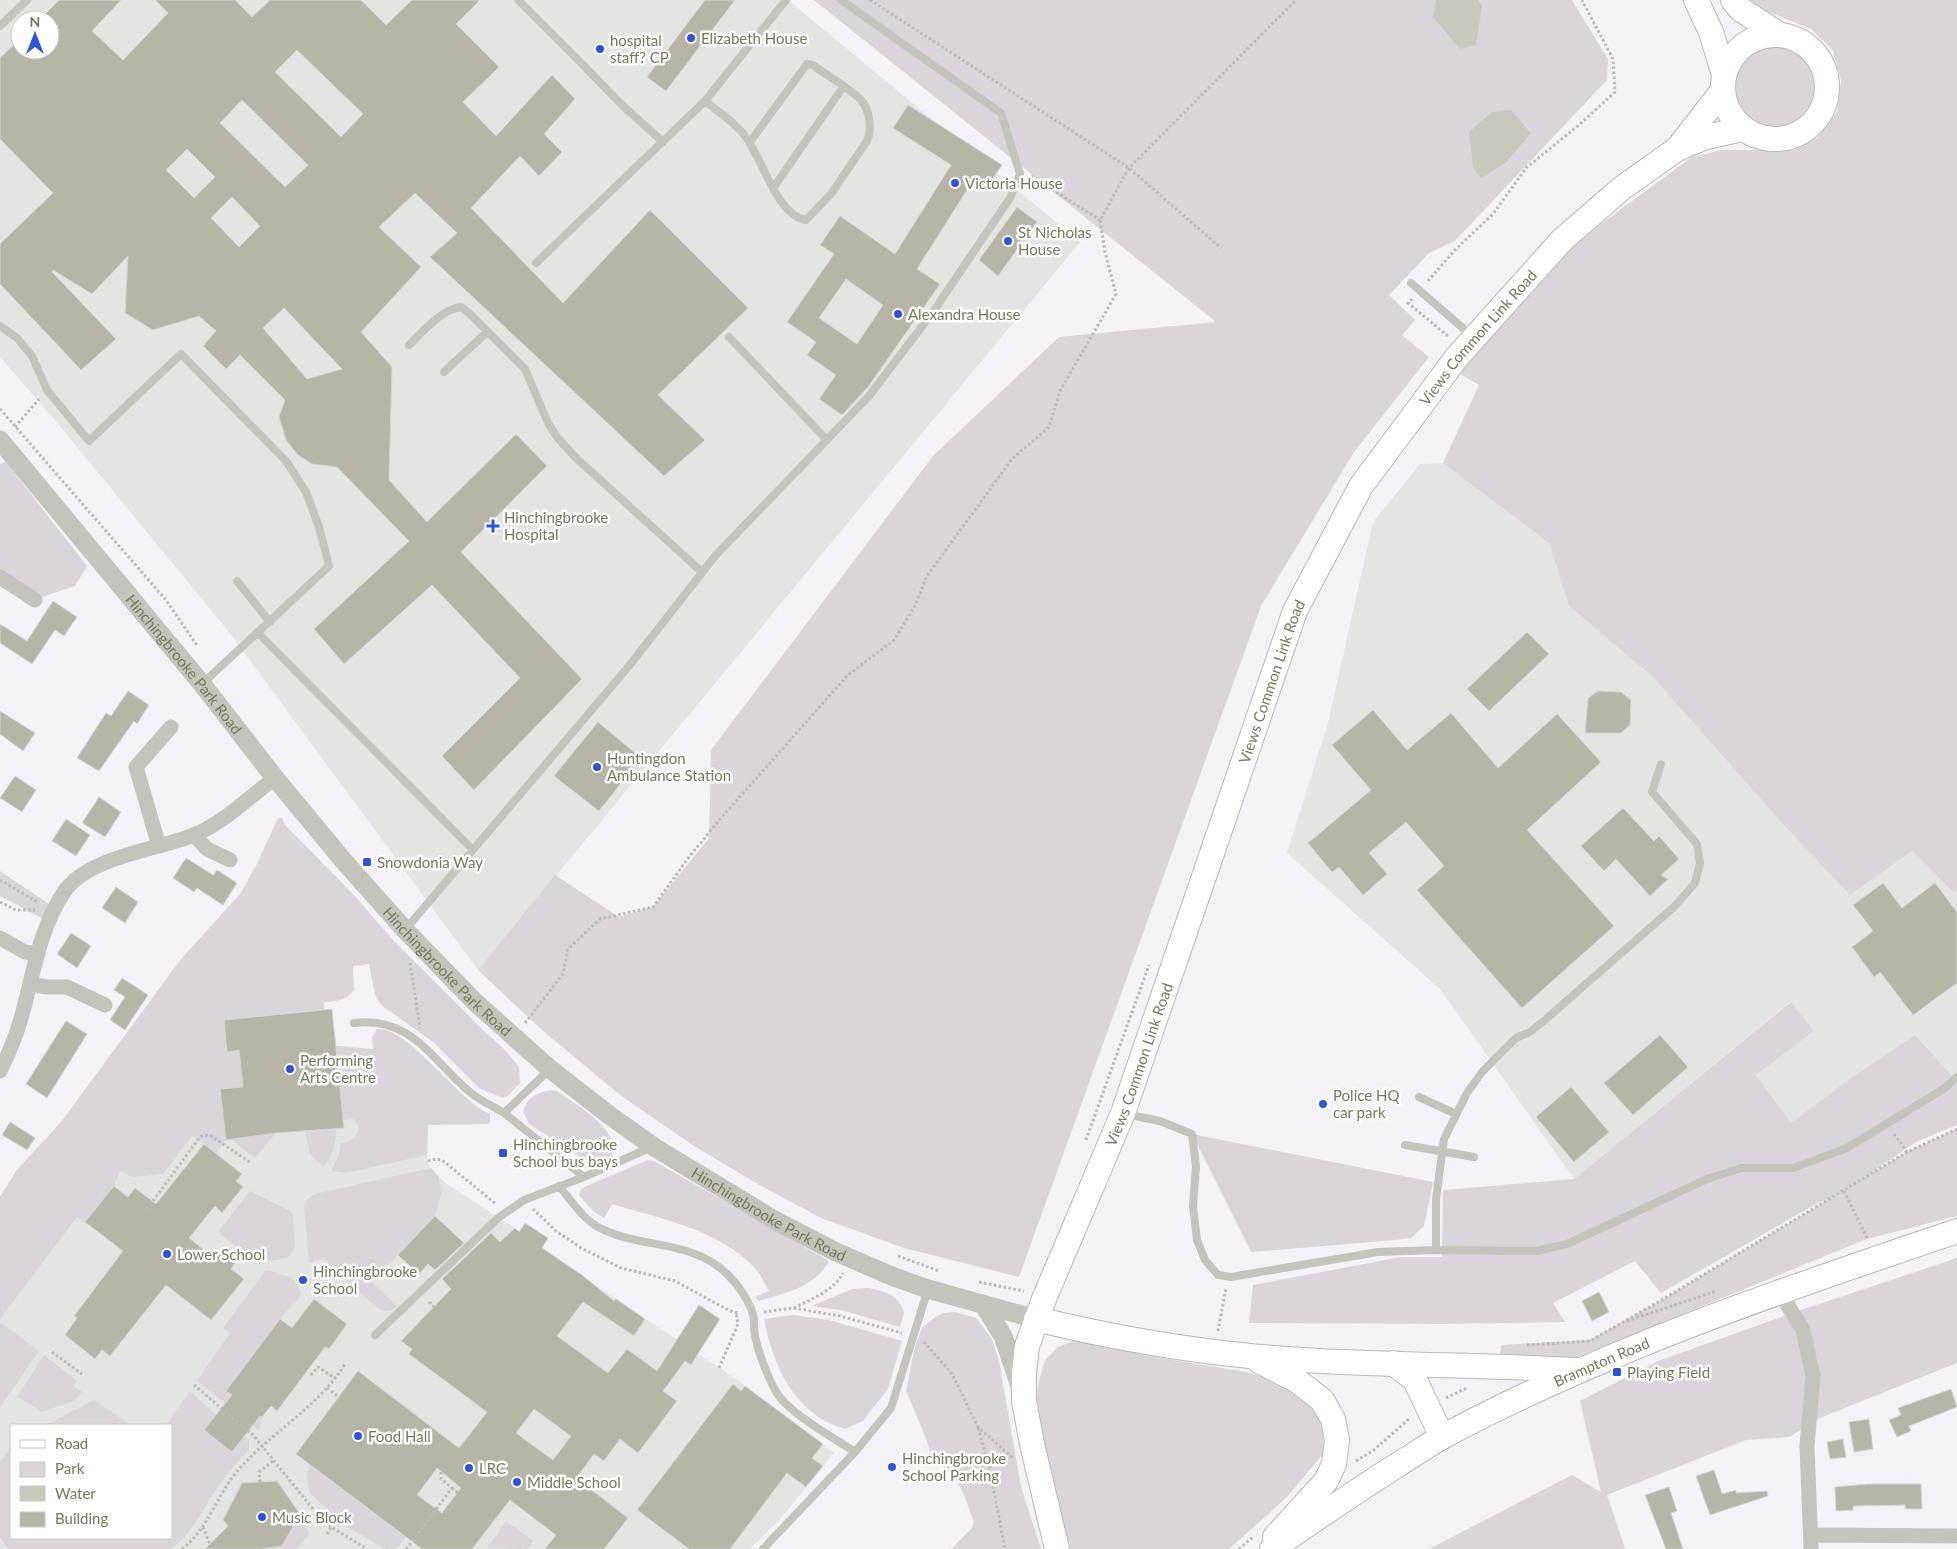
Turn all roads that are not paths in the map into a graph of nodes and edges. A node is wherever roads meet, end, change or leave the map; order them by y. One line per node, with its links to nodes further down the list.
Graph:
1 (27, 0): 7 (lane)
2 (518, 0): 13 (lane)
3 (786, 0): 11 (lane)
4 (841, 0): 25 (lane)
5 (1696, 0): 9 (main road)
6 (1733, 0): 8 (main road)
7 (0, 26)
8 (1780, 35): 9 (main road); 12 (main road)
9 (1723, 83): 12 (main road); 15 (main road, Views Common Link Road)
10 (843, 87): 14 (lane); 16 (lane); 16 (lane)
11 (705, 101): 13 (lane); 14 (lane)
12 (1743, 129): 15 (main road, Views Common Link Road)
13 (662, 142): 17 (lane)
14 (750, 142): 16 (lane)
15 (1677, 149): 22 (main road, Views Common Link Road)
16 (774, 187)
17 (536, 263)
18 (1411, 283): 22 (lane)
19 (0, 326): 31 (lane)
20 (488, 332): 23 (lane); 24 (lane); 27 (lane)
21 (729, 337): 25 (lane)
22 (1463, 338): 51 (main road, Views Common Link Road)
23 (409, 344)
24 (444, 372)
25 (827, 440): 27 (lane)
26 (0, 442): 33 (street, Hinchingbrooke Park Road)
27 (702, 572): 39 (lane)
28 (0, 577): 30 (street)
29 (237, 581): 31 (lane)
30 (35, 600)
31 (270, 622): 32 (lane)
32 (258, 634): 33 (lane); 39 (lane)
33 (209, 678): 36 (street, Hinchingbrooke Park Road)
34 (171, 727): 38 (street)
35 (1661, 764): 53 (lane)
36 (275, 778): 37 (street); 41 (street, Hinchingbrooke Park Road)
37 (194, 835): 38 (street); 40 (street)
38 (159, 846): 43 (street)
39 (472, 850): 41 (lane)
40 (230, 860)
41 (405, 930): 47 (street, Hinchingbrooke Park Road)
42 (0, 938): 43 (street)
43 (38, 954): 44 (street)
44 (30, 984): 45 (street); 48 (street)
45 (105, 1005)
46 (354, 1023): 52 (lane)
47 (550, 1069): 52 (lane); 55 (street, Hinchingbrooke Park Road)
48 (0, 1071)
49 (1957, 1077): 61 (lane)
50 (1419, 1097): 53 (lane)
51 (1123, 1113): 61 (lane); 65 (main road, Views Common Link Road)
52 (504, 1114): 58 (lane)
53 (1456, 1114): 56 (lane)
54 (1404, 1145): 56 (lane)
55 (654, 1146): 58 (lane); 62 (street, Hinchingbrooke Park Road)
56 (1442, 1153): 57 (lane); 61 (lane)
57 (1474, 1157)
58 (584, 1177): 59 (lane)
59 (559, 1186): 66 (lane); 72 (lane)
60 (1957, 1231): 63 (main road, Brampton Road)
61 (1436, 1250)
62 (928, 1289): 64 (street, Hinchingbrooke Park Road); 72 (lane)
63 (1779, 1291): 69 (main road, Brampton Road); 74 (street)
64 (983, 1304): 65 (street, Hinchingbrooke Park Road); 70 (street)
65 (1036, 1319): 67 (main road, Hinchingbrooke Park Road); 70 (main road)
66 (375, 1335)
67 (1248, 1356): 68 (main road, Hinchingbrooke Park Road); 77 (main road)
68 (1392, 1363): 69 (main road, Hinchingbrooke Park Road); 71 (main road)
69 (1580, 1370): 71 (main road, Brampton Road)
70 (1024, 1401): 76 (main road)
71 (1442, 1437): 78 (main road, Brampton Road)
72 (856, 1452): 75 (lane)
73 (1957, 1536): 74 (street)
74 (1811, 1542)
75 (763, 1549)
76 (1057, 1549)
77 (1264, 1549)
78 (1272, 1549)

